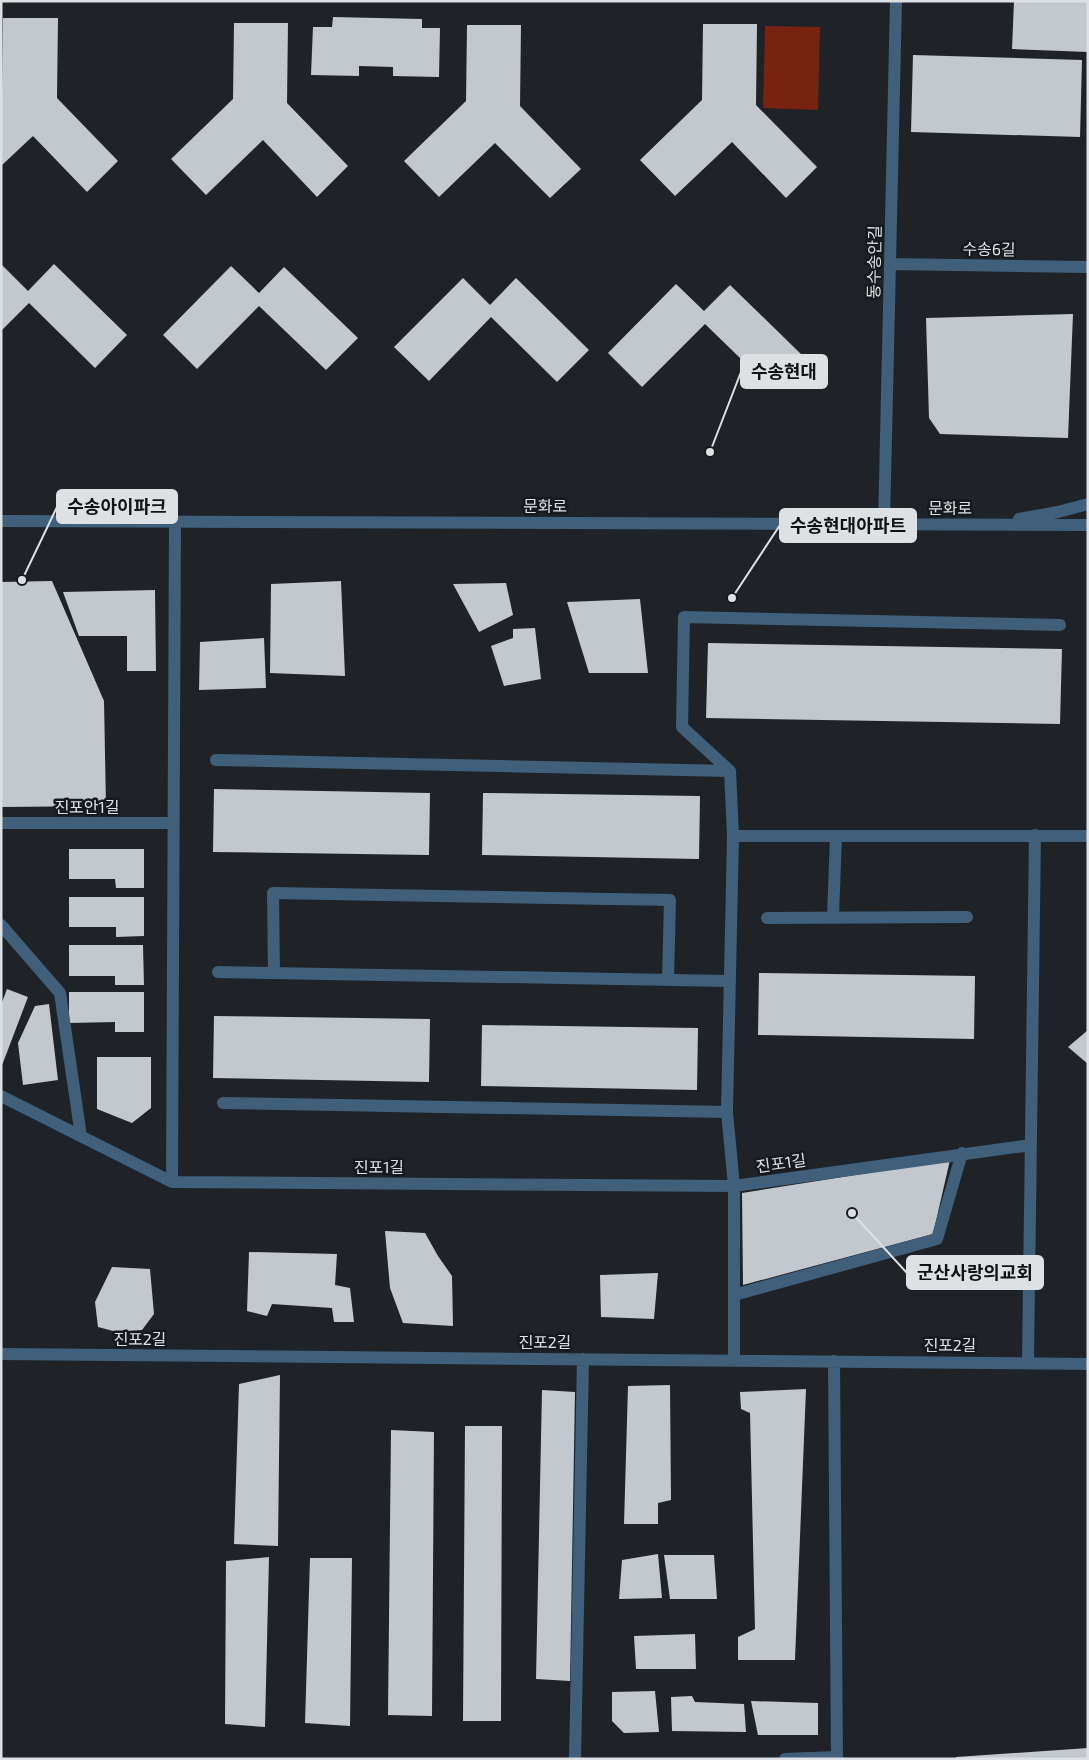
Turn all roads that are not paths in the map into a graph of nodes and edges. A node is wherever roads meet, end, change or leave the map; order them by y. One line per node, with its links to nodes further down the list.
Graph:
1 (896, 1): 2 (street, 동수송안길)
2 (890, 264): 3 (street, 수송6길); 7 (street, 동수송안길)
3 (1088, 266)
4 (1088, 504): 8 (street)
5 (1, 521): 6 (street, 문화로)
6 (175, 521): 7 (street, 문화로); 14 (street)
7 (884, 524): 8 (street, 문화로)
8 (986, 524): 9 (street, 문화로)
9 (1088, 525)
10 (1060, 625): 12 (street)
11 (216, 760): 12 (street)
12 (730, 771): 15 (street)
13 (1, 823): 14 (street, 진포안1길)
14 (172, 823): 33 (street)
15 (733, 836): 16 (street); 26 (street)
16 (836, 836): 17 (street); 19 (street)
17 (1035, 836): 18 (street); 31 (street)
18 (1088, 836)
19 (833, 916): 20 (street); 21 (street)
20 (967, 917)
21 (767, 918)
22 (1, 924): 30 (street)
23 (218, 972): 24 (street)
24 (274, 973): 25 (street); 25 (street)
25 (668, 980): 26 (street)
26 (730, 981): 29 (street)
27 (1, 1096): 30 (street, 진포1길)
28 (223, 1103): 29 (street)
29 (727, 1112): 34 (street)
30 (81, 1136): 33 (street, 진포1길)
31 (1031, 1145): 32 (street, 진포1길); 40 (street)
32 (962, 1153): 34 (street, 진포1길); 35 (street)
33 (172, 1182): 34 (street, 진포1길)
34 (734, 1186): 35 (street)
35 (734, 1295): 38 (street)
36 (1, 1354): 37 (street, 진포2길)
37 (583, 1359): 38 (street, 진포2길); 43 (street)
38 (734, 1360): 39 (street, 진포2길)
39 (834, 1361): 40 (street, 진포2길); 42 (street)
40 (1028, 1362): 41 (street, 진포2길)
41 (1088, 1364)
42 (837, 1758): 44 (street)
43 (576, 1759)
44 (785, 1759)

